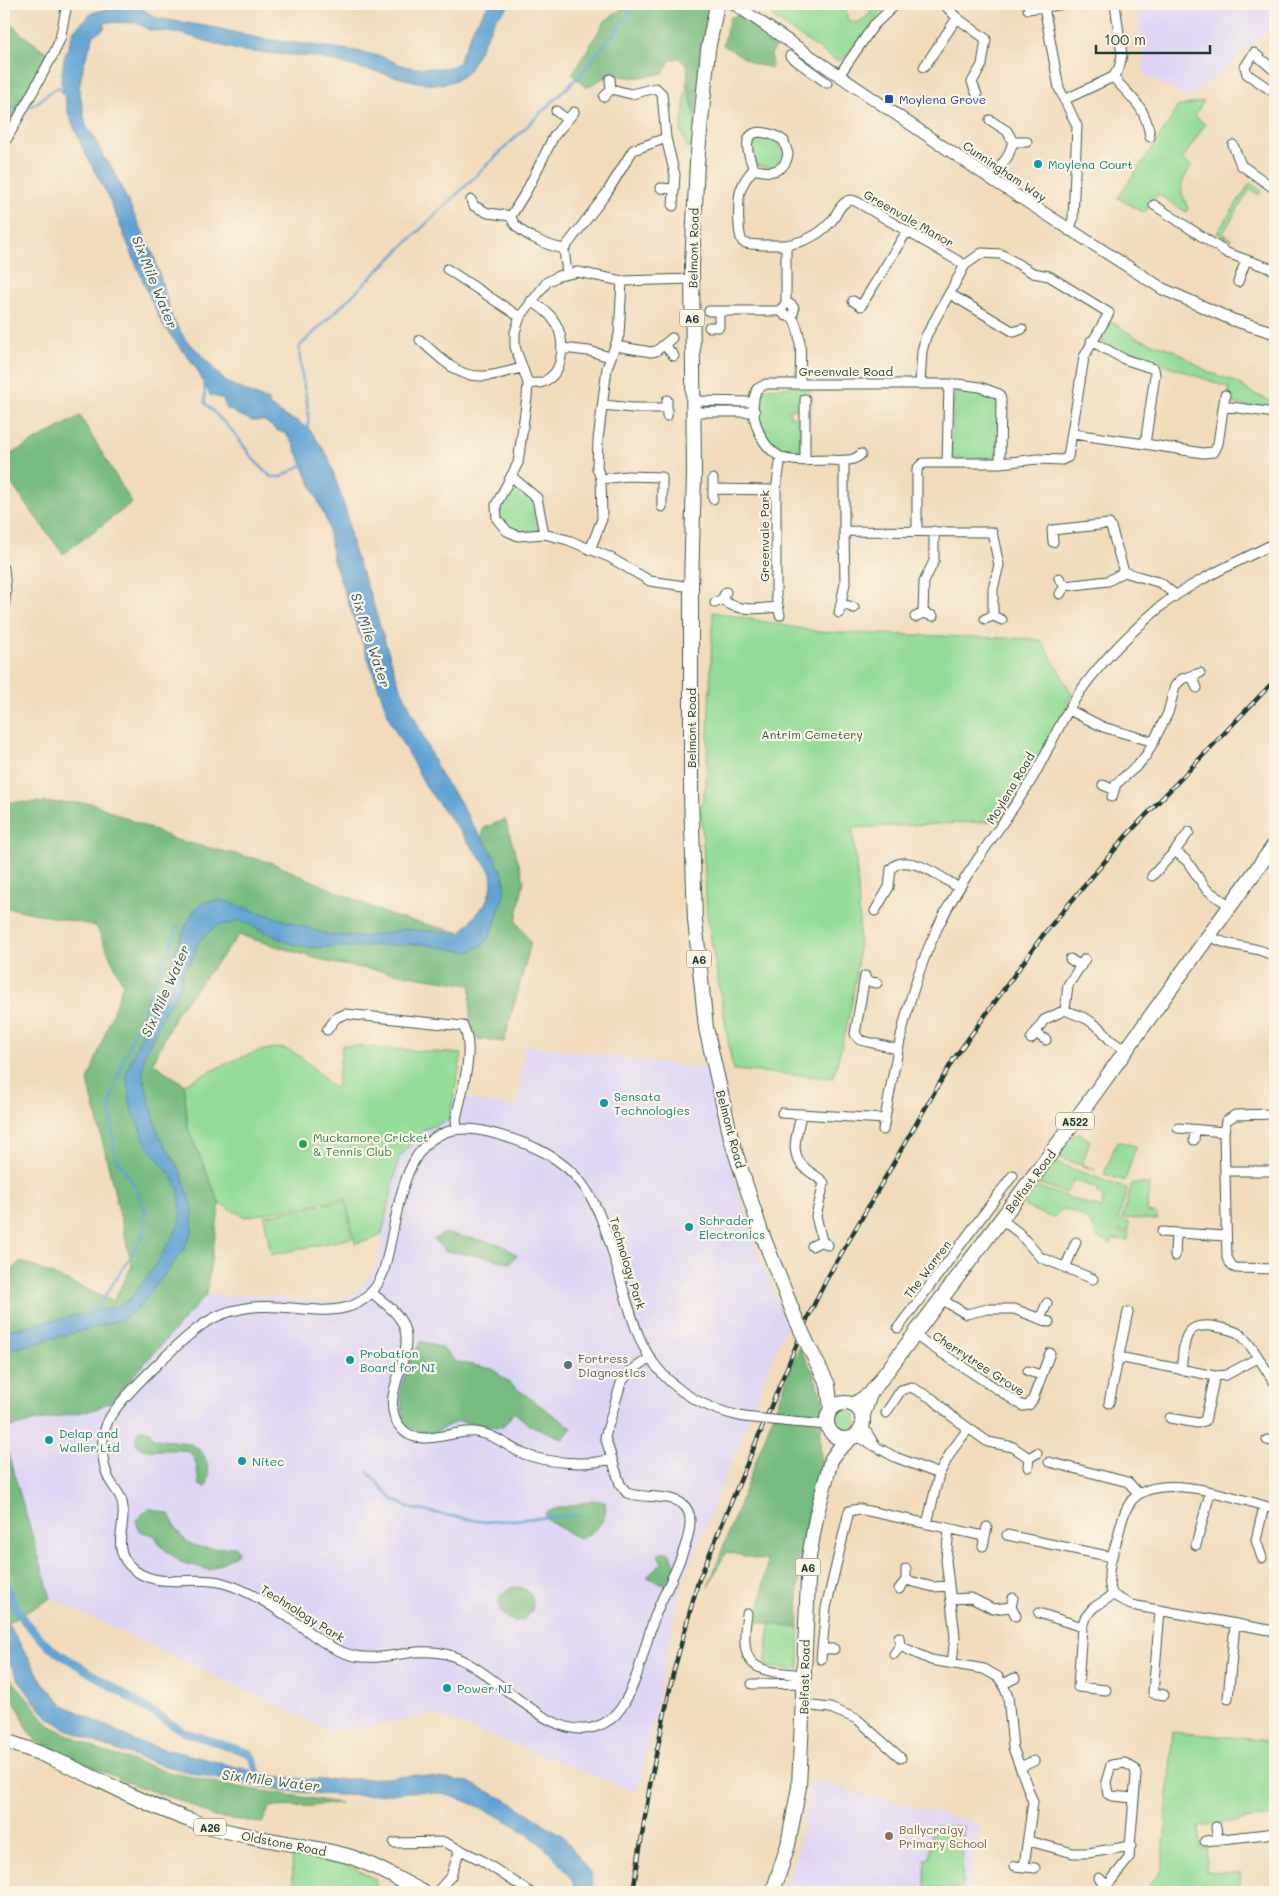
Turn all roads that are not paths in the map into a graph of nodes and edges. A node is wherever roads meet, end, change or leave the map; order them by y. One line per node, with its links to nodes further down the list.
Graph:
1 (67, 4): 35 (street)
2 (717, 4): 55 (main road, Belmont Road / A6)
3 (734, 4): 12 (street, Cunningham Way)
4 (895, 4): 16 (street)
5 (944, 4): 10 (street)
6 (1066, 4): 8 (street)
7 (1115, 4): 17 (street)
8 (1044, 7): 9 (street); 24 (street)
9 (1028, 9)
10 (956, 18): 13 (street); 22 (street)
11 (790, 56): 14 (street)
12 (817, 59): 14 (street); 16 (street, Cunningham Way)
13 (924, 67)
14 (810, 70): 19 (street)
15 (1275, 71): 21 (street)
16 (840, 74): 38 (street, Cunningham Way)
17 (1113, 77): 24 (street); 30 (street)
18 (610, 79): 20 (street)
19 (827, 83)
20 (611, 89): 23 (street); 32 (street)
21 (1275, 93)
22 (976, 95)
23 (604, 97)
24 (1064, 100): 47 (street)
25 (556, 111): 27 (street)
26 (574, 112): 27 (street)
27 (566, 120): 45 (street)
28 (990, 120): 33 (street)
29 (1159, 123): 30 (street)
30 (1148, 125): 31 (street)
31 (1150, 137)
32 (666, 138): 40 (street); 49 (street)
33 (1013, 142): 34 (street); 38 (street)
34 (1027, 142)
35 (4, 144)
36 (1233, 145): 41 (street)
37 (754, 169): 37 (street); 48 (street)
38 (991, 179): 47 (street, Cunningham Way)
39 (661, 188): 40 (street)
40 (674, 189): 44 (street)
41 (1275, 189)
42 (1154, 205): 50 (street)
43 (471, 206): 45 (street)
44 (673, 206)
45 (510, 216): 49 (street)
46 (907, 231): 48 (street, Greenvale Manor); 51 (street, Greenvale Manor); 60 (street)
47 (1070, 231): 67 (street, Cunningham Way)
48 (786, 245): 61 (street)
49 (564, 249): 54 (street)
50 (1246, 260): 53 (street); 57 (street)
51 (964, 266): 58 (street); 70 (street)
52 (447, 269): 64 (street)
53 (1275, 270)
54 (567, 274): 56 (street); 59 (street)
55 (692, 279): 56 (street); 86 (main road, Belmont Road / A6)
56 (622, 281): 72 (street)
57 (1238, 282)
58 (950, 294): 66 (street); 79 (street)
59 (531, 301): 64 (street); 73 (street)
60 (852, 301)
61 (784, 307): 63 (street); 78 (street)
62 (708, 311): 63 (street)
63 (719, 311): 65 (street)
64 (520, 317): 76 (street)
65 (709, 326)
66 (1022, 329)
67 (1275, 333)
68 (672, 338): 71 (street)
69 (420, 340): 76 (street)
70 (1091, 341): 92 (street); 93 (street)
71 (664, 345): 72 (street); 74 (street)
72 (616, 346): 75 (street)
73 (562, 348): 75 (street); 77 (street)
74 (674, 356)
75 (610, 357): 85 (street)
76 (522, 368): 77 (street)
77 (528, 382): 100 (street)
78 (800, 383): 79 (street, Greenvale Road); 84 (street, Greenvale Road)
79 (920, 384): 80 (street, Greenvale Road)
80 (949, 384): 98 (street); 99 (street, Greenvale Road)
81 (1225, 396): 87 (street)
82 (805, 398): 96 (street)
83 (723, 401): 84 (street); 86 (street); 89 (street)
84 (754, 402): 90 (street)
85 (603, 406): 88 (street); 101 (street)
86 (693, 406): 89 (street); 117 (main road, Belmont Road / A6)
87 (1224, 406): 91 (street); 93 (street)
88 (667, 408)
89 (723, 412): 90 (street)
90 (755, 412): 95 (street)
91 (1275, 413)
92 (1073, 434): 93 (street); 99 (street)
93 (1145, 444)
94 (861, 454): 97 (street)
95 (781, 457): 96 (street); 104 (street, Greenvale Park)
96 (805, 460): 97 (street)
97 (844, 460): 107 (street)
98 (948, 463): 99 (street); 108 (street)
99 (1000, 463)
100 (511, 476): 110 (street); 110 (street)
101 (601, 479): 106 (street); 113 (street)
102 (713, 479): 103 (street)
103 (713, 489): 104 (street); 105 (street)
104 (776, 490): 119 (street, Greenvale Park)
105 (713, 499)
106 (662, 507)
107 (844, 531): 108 (street); 121 (street)
108 (916, 531): 109 (street)
109 (934, 531): 122 (street); 123 (street)
110 (544, 534): 113 (street)
111 (1054, 542): 115 (street)
112 (1275, 543): 118 (street, Moylena Road)
113 (590, 550): 117 (street)
114 (4, 569): 120 (street)
115 (1124, 572): 116 (street); 118 (street)
116 (1061, 586)
117 (691, 587): 184 (main road, Belmont Road / A6, bridge)
118 (1175, 596): 125 (street, Moylena Road)
119 (721, 598)
120 (4, 607)
121 (854, 608)
122 (933, 616)
123 (1002, 620)
124 (1197, 688): 126 (street)
125 (1069, 710): 126 (street); 132 (street, Moylena Road)
126 (1154, 742): 127 (street)
127 (1103, 785)
128 (1189, 832): 130 (street)
129 (1275, 844): 133 (main road, Belfast Road / A522)
130 (1175, 851): 131 (street); 133 (street)
131 (1152, 876)
132 (959, 888): 134 (street); 142 (street, Moylena Road)
133 (1230, 906): 135 (main road, Belfast Road / A522)
134 (874, 912)
135 (1209, 935): 136 (street); 143 (main road, Belfast Road / A522)
136 (1275, 957)
137 (1070, 959): 139 (street)
138 (877, 983): 142 (street)
139 (1065, 1010): 141 (street); 143 (street)
140 (327, 1030): 149 (street)
141 (1046, 1040)
142 (897, 1049): 147 (street, Moylena Road)
143 (1126, 1051): 157 (main road, Belfast Road / A522)
144 (782, 1113): 145 (street)
145 (801, 1114): 147 (street); 164 (street)
146 (1275, 1114): 152 (street)
147 (885, 1119): 150 (street, Moylena Road)
148 (1178, 1128): 151 (street)
149 (457, 1129): 169 (street, Technology Park); 177 (street, Technology Park)
150 (883, 1130)
151 (1195, 1130): 152 (street); 153 (street)
152 (1224, 1132): 155 (street)
153 (1194, 1140)
154 (1275, 1171): 155 (street)
155 (1226, 1172): 162 (street)
156 (1013, 1175): 158 (street, The Warren)
157 (1001, 1219): 161 (main road, Belfast Road / A522); 166 (street)
158 (975, 1226): 161 (street); 173 (street, The Warren)
159 (1162, 1232): 160 (street)
160 (1176, 1233): 162 (street); 165 (street)
161 (989, 1235): 170 (main road, Belfast Road / A522)
162 (1226, 1236): 167 (street)
163 (1076, 1242): 166 (street)
164 (812, 1246)
165 (1175, 1256)
166 (1065, 1268): 168 (street)
167 (1275, 1269)
168 (1093, 1279)
169 (371, 1292): 195 (street); 195 (street, Technology Park)
170 (941, 1300): 171 (street); 174 (main road, Belfast Road / A522)
171 (1047, 1303)
172 (1128, 1312): 176 (street)
173 (898, 1328)
174 (914, 1335): 181 (street, Cherrytree Grove); 185 (main road, Belfast Road / A522)
175 (1050, 1353): 181 (street, Cherrytree Grove)
176 (1118, 1357): 179 (street); 186 (street)
177 (650, 1358): 191 (street, Technology Park, bridge); 195 (street, Technology Park)
178 (1258, 1358): 179 (street); 182 (street); 183 (street)
179 (1181, 1370): 182 (street)
180 (1028, 1372): 181 (street, Cherrytree Grove)
181 (1041, 1375)
182 (1215, 1376): 189 (street)
183 (1275, 1383)
184 (828, 1385): 187 (main road, Belmont Road / A6); 191 (main road, Belmont Road / A6)
185 (870, 1394): 187 (main road, Belfast Road / A522); 190 (main road, Belfast Road / A522)
186 (1109, 1403)
187 (851, 1405): 190 (main road, A6); 191 (main road)
188 (886, 1413): 192 (street)
189 (1170, 1418)
190 (862, 1421): 193 (main road, A6); 194 (street)
191 (827, 1422): 193 (main road); 197 (main road, Belfast Road / A6)
192 (968, 1429): 196 (street); 199 (street)
193 (852, 1438): 194 (street); 197 (main road, Belfast Road / A6)
194 (874, 1445): 199 (street)
195 (611, 1459)
196 (1031, 1459)
197 (831, 1460): 230 (main road, Belfast Road / A6)
198 (1049, 1462): 201 (street)
199 (939, 1474): 204 (street)
200 (1210, 1493): 201 (street); 202 (street); 207 (street)
201 (1139, 1494): 209 (street)
202 (1264, 1506): 203 (street); 210 (street)
203 (1275, 1509)
204 (927, 1524): 205 (street); 224 (street)
205 (949, 1528): 208 (street); 213 (street)
206 (1007, 1535): 209 (street)
207 (1196, 1545)
208 (982, 1546)
209 (1112, 1557): 215 (street)
210 (1262, 1558)
211 (906, 1569): 212 (street)
212 (906, 1580): 213 (street); 214 (street)
213 (949, 1586): 216 (street)
214 (899, 1590)
215 (1113, 1596): 217 (street); 222 (street)
216 (951, 1599): 220 (street); 228 (street)
217 (1160, 1611): 221 (street); 234 (street)
218 (1038, 1613): 222 (street)
219 (747, 1614): 230 (street)
220 (1016, 1616)
221 (1235, 1624): 223 (street); 235 (street)
222 (1082, 1626): 233 (street)
223 (1275, 1631)
224 (822, 1649): 225 (street); 227 (street)
225 (834, 1650)
226 (894, 1654): 228 (street)
227 (821, 1659)
228 (952, 1664): 232 (street)
229 (1015, 1678): 232 (street)
230 (805, 1679): 231 (street); 236 (main road, Belfast Road / A6)
231 (752, 1684)
232 (1003, 1684): 240 (street)
233 (1106, 1690)
234 (1164, 1694)
235 (1228, 1698)
236 (804, 1705): 238 (street); 257 (main road, Belfast Road / A6)
237 (4, 1741): 254 (main road, Oldstone Road / A26)
238 (901, 1758)
239 (1034, 1761): 240 (street)
240 (1020, 1767): 245 (street)
241 (1134, 1798): 241 (street); 248 (street)
242 (1216, 1828): 244 (street)
243 (1275, 1833): 244 (street)
244 (1218, 1840): 246 (street)
245 (1029, 1841): 248 (street); 250 (street)
246 (1205, 1842)
247 (394, 1843): 249 (street)
248 (1131, 1846): 253 (street)
249 (460, 1849): 255 (street); 256 (street)
250 (1035, 1868)
251 (1098, 1878): 253 (street)
252 (1275, 1888): 258 (street)
253 (1105, 1889)
254 (423, 1892)
255 (437, 1892)
256 (530, 1892)
257 (773, 1892)
258 (1275, 1892)

